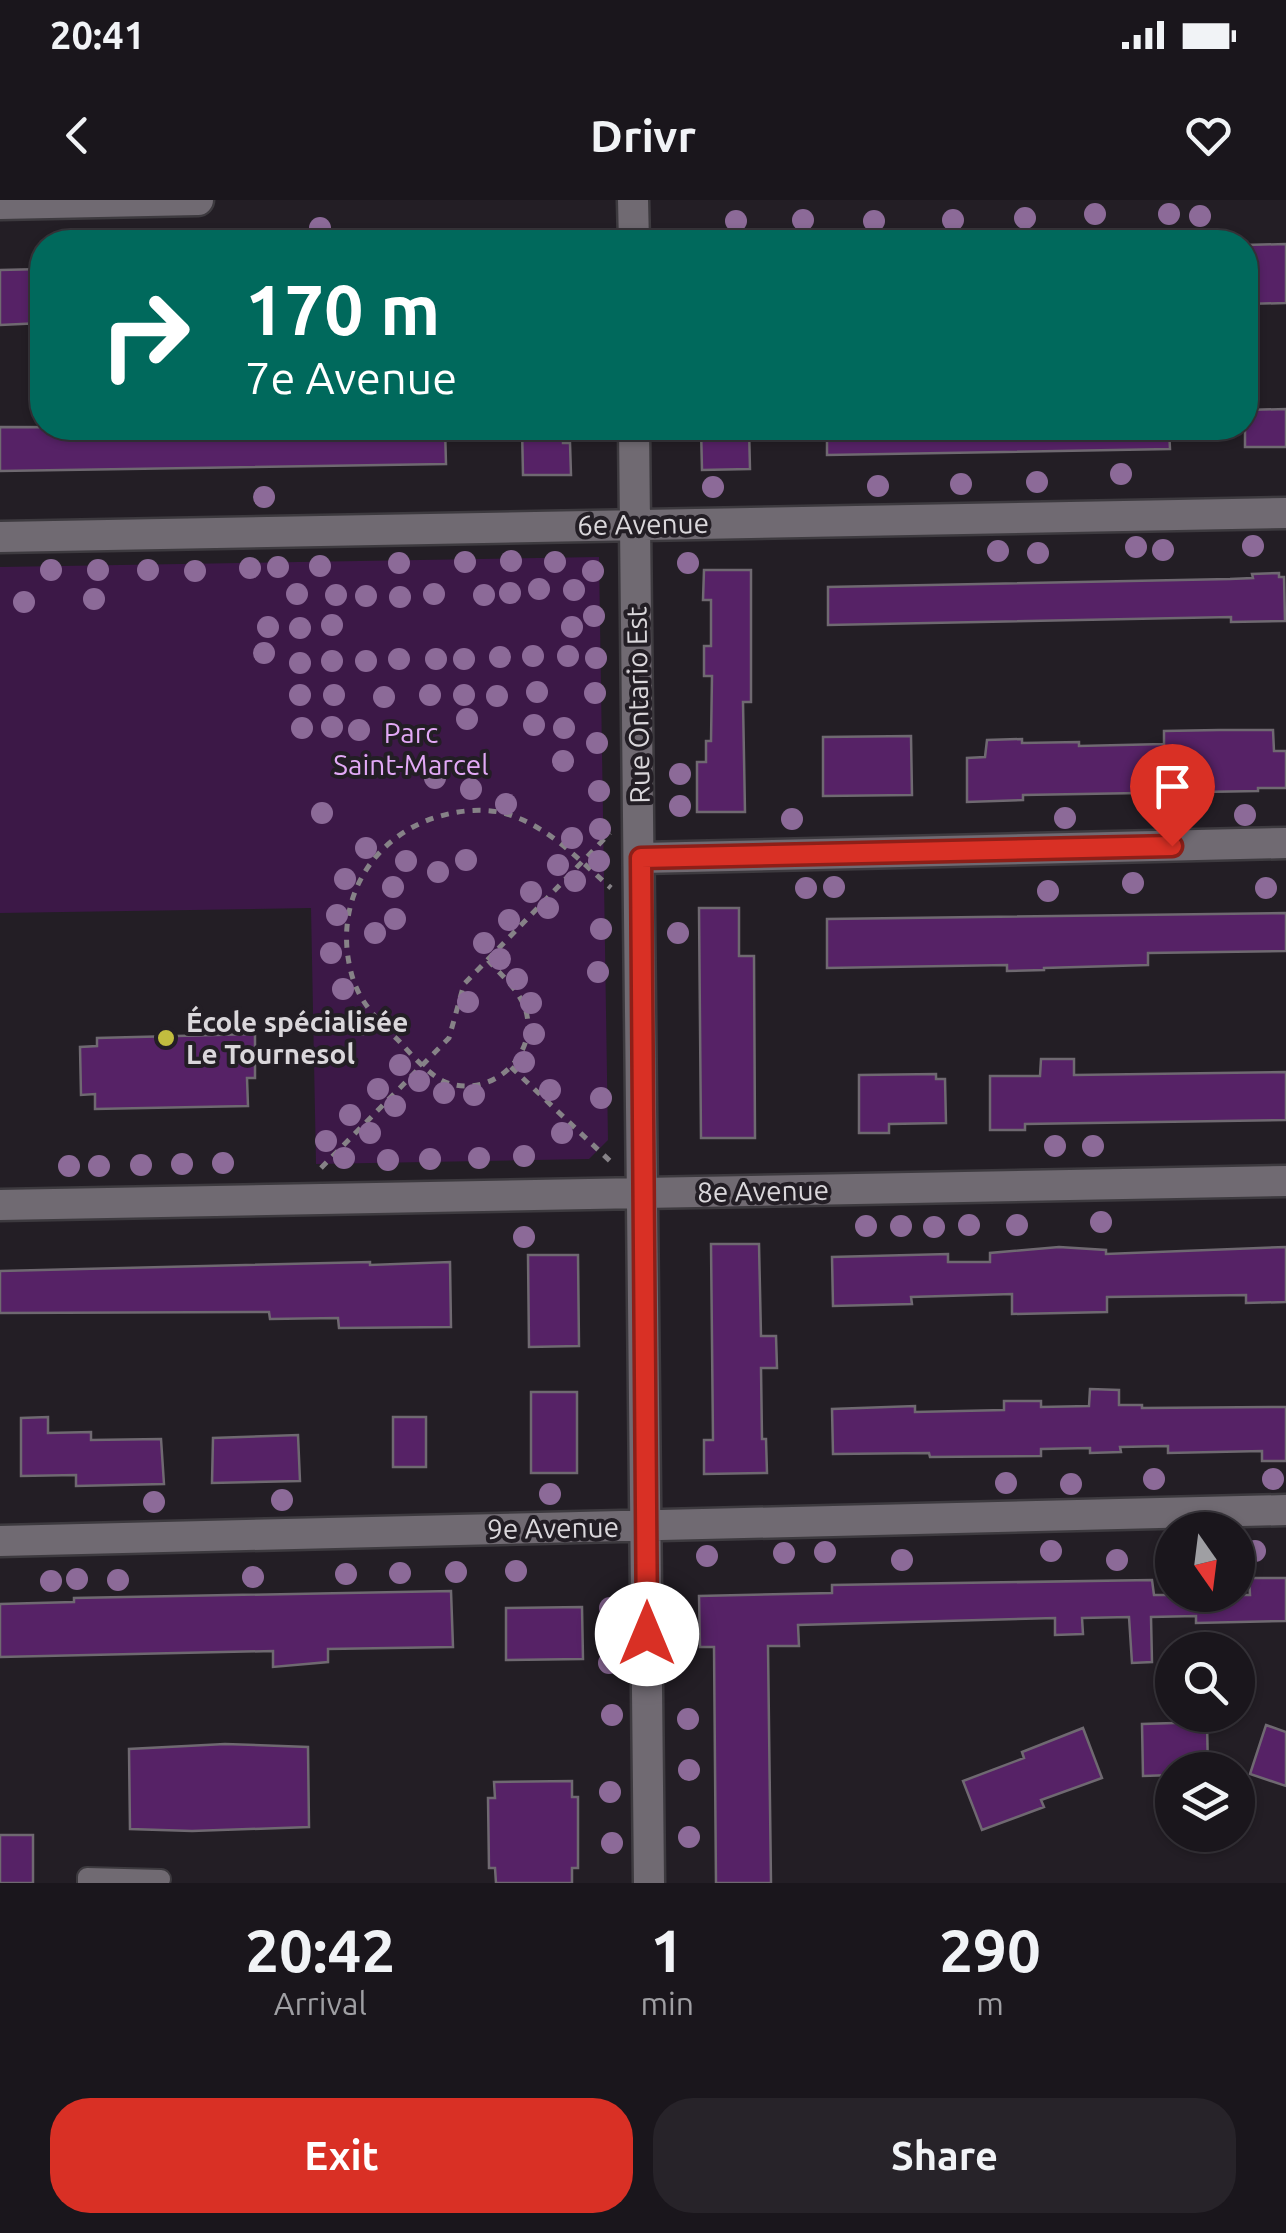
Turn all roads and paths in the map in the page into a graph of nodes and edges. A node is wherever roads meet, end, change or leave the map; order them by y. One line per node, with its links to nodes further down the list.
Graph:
1 (198, 200): 3 (street)
2 (634, 200): 4 (street)
3 (0, 204)
4 (634, 230)
5 (634, 440): 7 (street, Rue Ontario Est)
6 (1286, 513): 7 (street, 6e Avenue)
7 (635, 524): 8 (street, 6e Avenue); 9 (street, Rue Ontario Est)
8 (0, 537)
9 (640, 802): 11 (street, Rue Ontario Est); 12 (path)
10 (1286, 844): 11 (street)
11 (641, 858): 13 (street, Rue Ontario Est)
12 (582, 862): 13 (path); 14 (path); 15 (path)
13 (641, 914): 18 (street, Rue Ontario Est)
14 (488, 960): 15 (path); 16 (path)
15 (422, 1065): 16 (path); 19 (path)
16 (512, 1067): 18 (path)
17 (1286, 1182): 18 (street, 8e Avenue)
18 (643, 1193): 19 (street, 8e Avenue); 22 (street, Rue Ontario Est)
19 (290, 1199): 20 (street, 8e Avenue)
20 (0, 1205)
21 (1286, 1510): 22 (street, 9e Avenue)
22 (646, 1526): 23 (street, 9e Avenue); 26 (street, Rue Ontario Est)
23 (0, 1540)
24 (161, 1879): 25 (lane)
25 (87, 1883)
26 (649, 1883)

